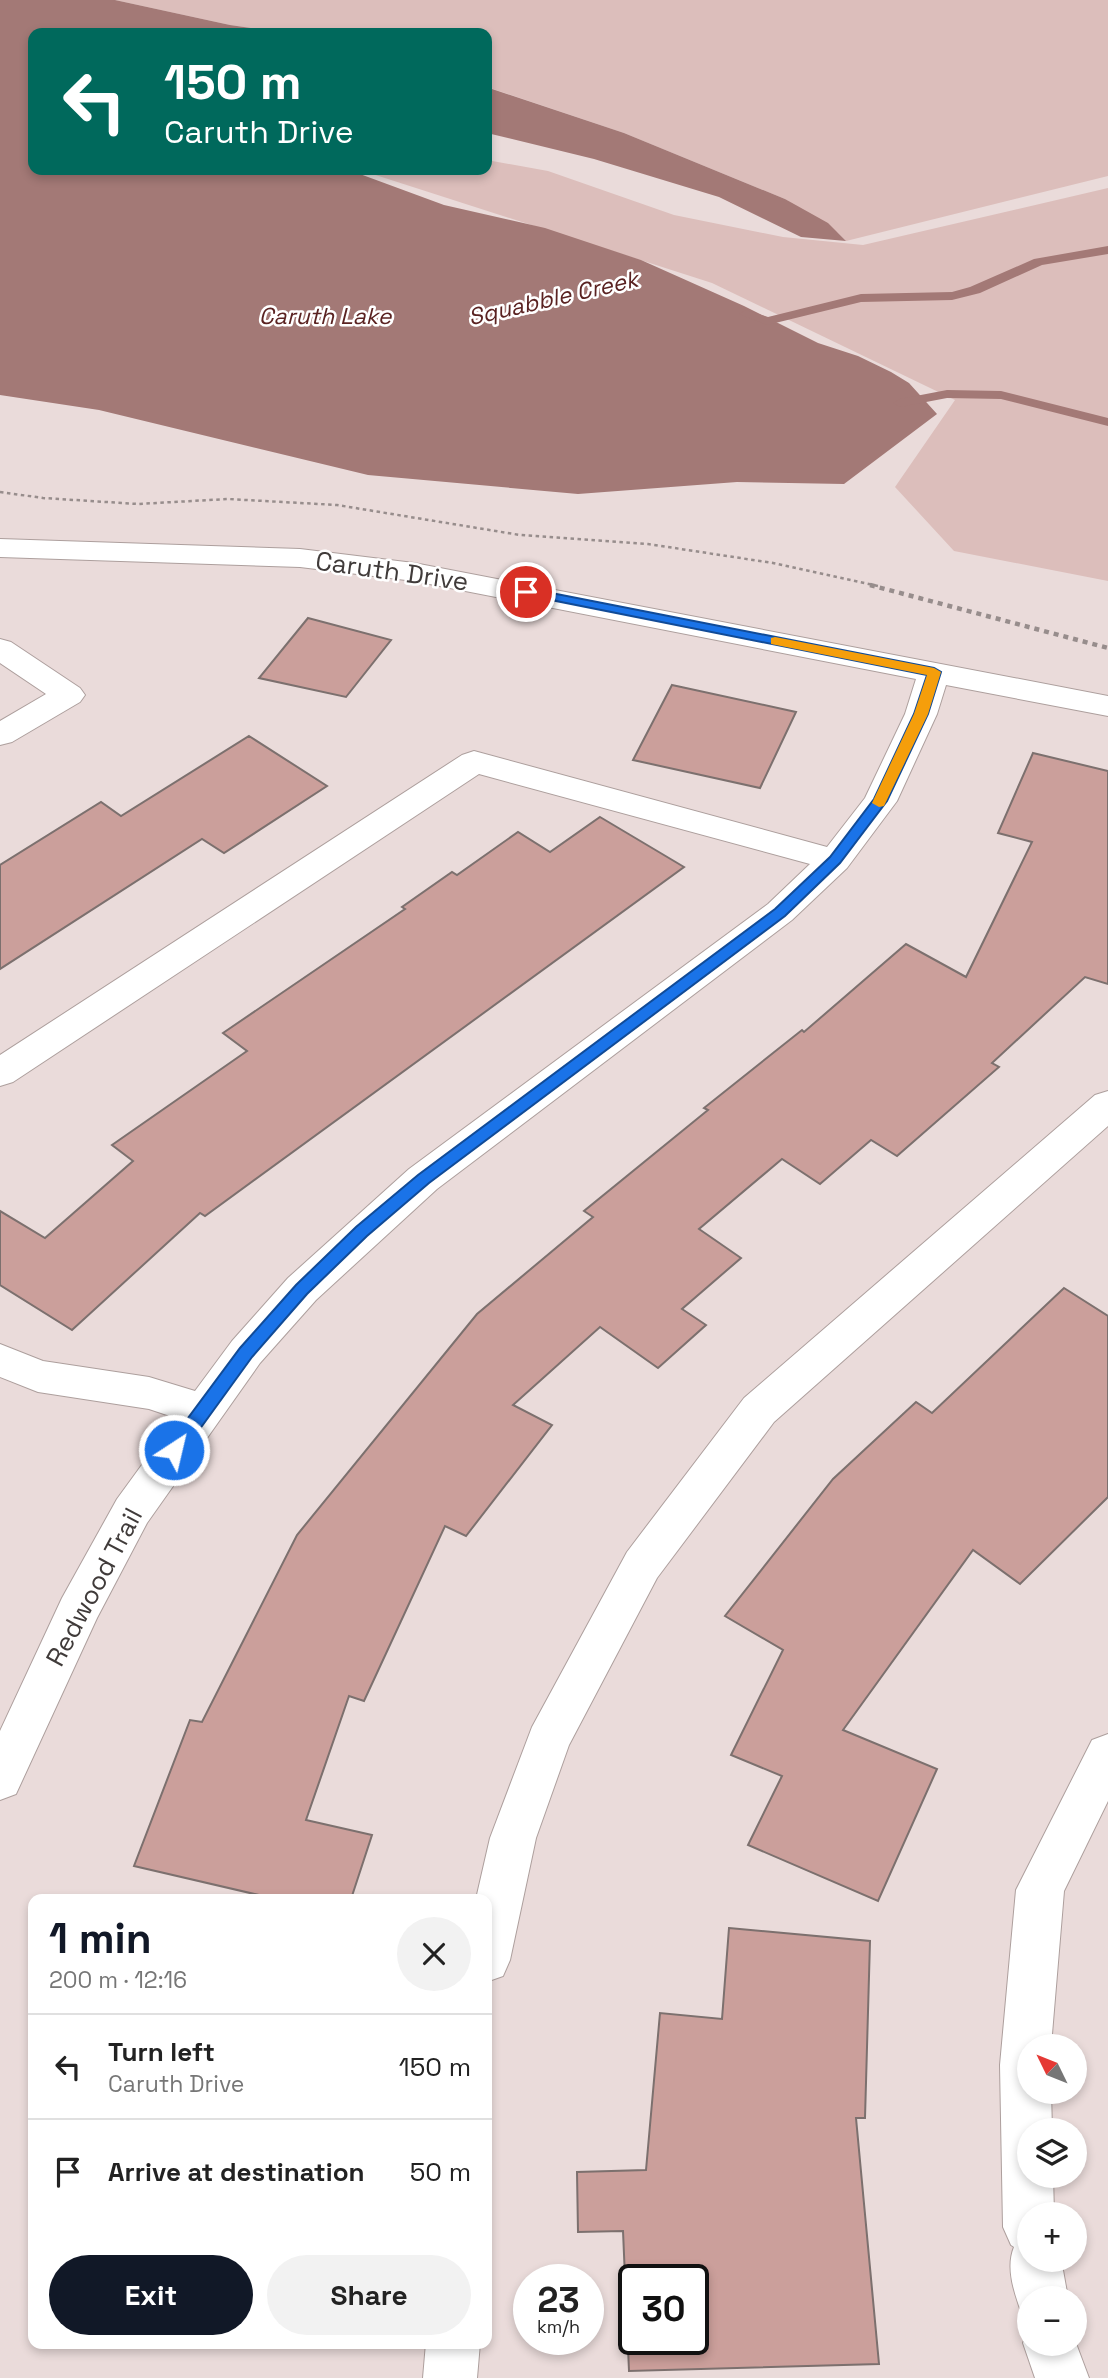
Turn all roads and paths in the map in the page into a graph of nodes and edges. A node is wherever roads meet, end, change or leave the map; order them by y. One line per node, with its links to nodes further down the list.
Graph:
1 (0, 492): 3 (path)
2 (0, 548): 5 (street, Caruth Drive)
3 (1108, 648)
4 (0, 649): 7 (street)
5 (934, 672): 6 (street, Caruth Drive); 8 (street, Redwood Trail)
6 (1108, 706)
7 (0, 735)
8 (835, 860): 9 (street); 12 (street, Redwood Trail)
9 (0, 1073)
10 (1108, 1105): 15 (street)
11 (0, 1360): 12 (street)
12 (203, 1409): 14 (street, Redwood Trail)
13 (1108, 1754): 16 (street)
14 (0, 1780)
15 (492, 1933)
16 (1028, 2202)
17 (452, 2349): 19 (street)
18 (1054, 2356): 20 (street)
19 (450, 2378)
20 (1062, 2378)

